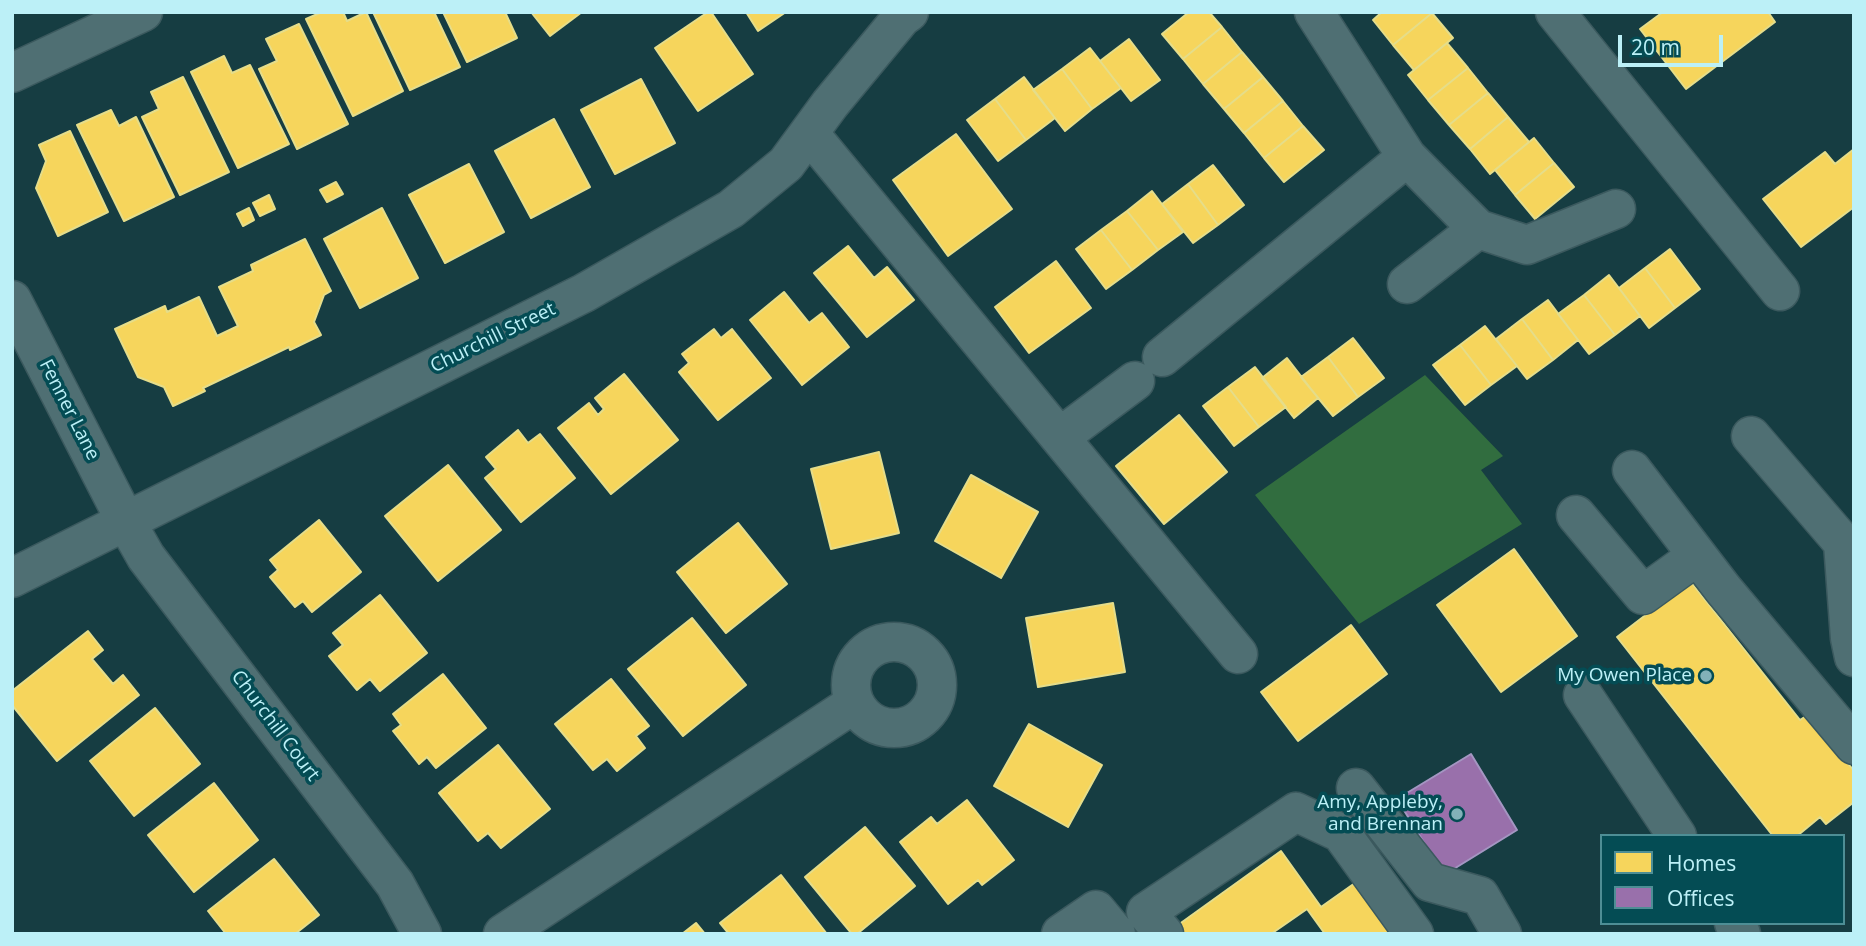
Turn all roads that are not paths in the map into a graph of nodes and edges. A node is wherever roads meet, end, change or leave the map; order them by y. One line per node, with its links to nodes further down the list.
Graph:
1 (143, 12): 5 (street)
2 (909, 12): 6 (street, Churchill Street)
3 (1314, 12): 7 (street)
4 (1555, 12): 11 (street)
5 (12, 73)
6 (809, 133): 14 (street); 17 (street, Churchill Street)
7 (1407, 157): 9 (street); 14 (street)
8 (1616, 209): 9 (street)
9 (1478, 229): 10 (street)
10 (1407, 284)
11 (1780, 291)
12 (12, 300): 17 (street, Fenner Lane)
13 (1751, 436): 21 (street)
14 (1060, 437): 20 (street)
15 (1632, 470): 18 (street)
16 (1576, 515): 18 (street)
17 (125, 520): 19 (street, Churchill Street); 27 (street, Churchill Court)
18 (1698, 556): 24 (street)
19 (12, 578)
20 (1238, 654)
21 (1854, 657)
22 (1583, 695): 26 (street)
23 (855, 703): 28 (street)
24 (1854, 745)
25 (1356, 788): 33 (street)
26 (1676, 834)
27 (422, 934)
28 (503, 934)
29 (1061, 934): 30 (street)
30 (1116, 934)
31 (1164, 934): 32 (street)
32 (1414, 934)
33 (1502, 934)

